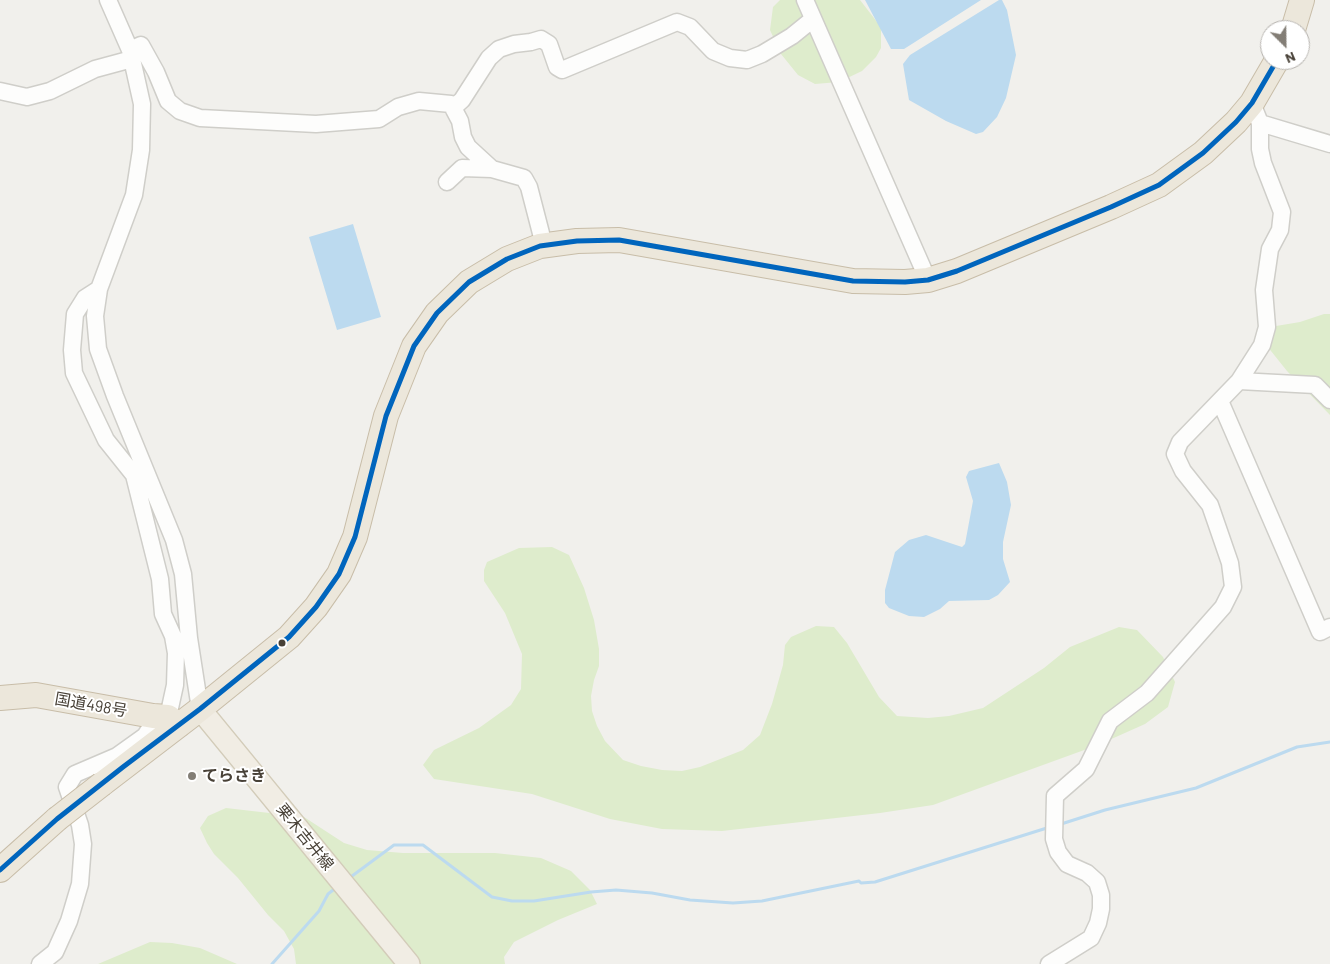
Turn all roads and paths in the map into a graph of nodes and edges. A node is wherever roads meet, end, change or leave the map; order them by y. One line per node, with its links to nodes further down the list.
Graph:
1 (108, 0): 6 (street)
2 (805, 0): 4 (street)
3 (1302, 0): 5 (highway)
4 (813, 19): 9 (street); 15 (street)
5 (1296, 20)
6 (131, 54): 8 (street); 9 (street); 16 (street)
7 (1273, 70): 10 (highway)
8 (0, 91)
9 (453, 108): 12 (street)
10 (1256, 113): 11 (street); 15 (highway); 17 (street)
11 (1330, 144)
12 (492, 169): 13 (street); 14 (street)
13 (447, 182)
14 (544, 245): 15 (highway); 23 (highway)
15 (928, 280)
16 (99, 289): 20 (street); 20 (street)
17 (1239, 382): 18 (street); 19 (street)
18 (1330, 400)
19 (1220, 401): 21 (street); 28 (street)
20 (139, 471): 23 (street); 24 (street)
21 (1330, 627)
22 (0, 698): 24 (highway, 国道498号)
23 (200, 709): 24 (highway); 27 (main road, 栗木吉井線)
24 (167, 719): 25 (highway, bridge); 26 (street)
25 (0, 870)
26 (40, 964)
27 (409, 964)
28 (1049, 964)

